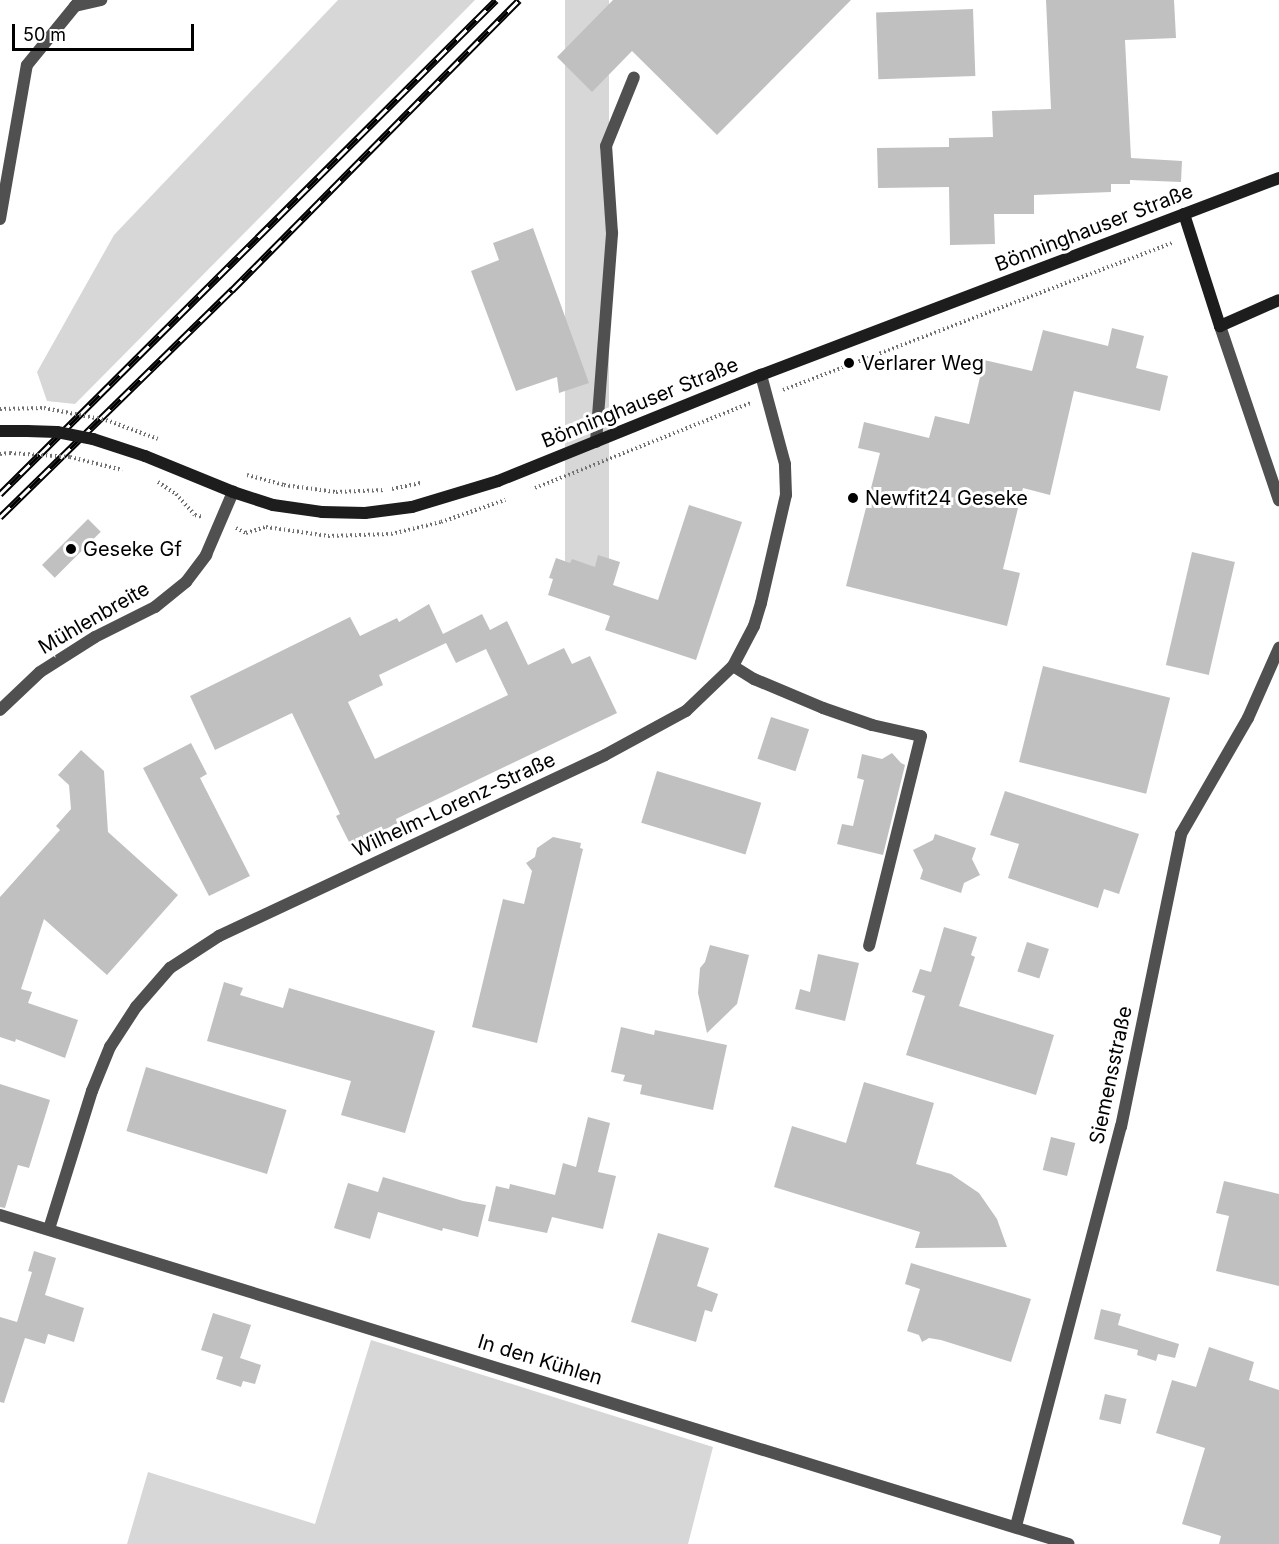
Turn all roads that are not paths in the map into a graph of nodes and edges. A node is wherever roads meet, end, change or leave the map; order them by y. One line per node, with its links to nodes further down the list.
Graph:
1 (101, 0): 2 (street)
2 (77, 3): 6 (street)
3 (633, 77): 11 (street)
4 (1279, 178): 5 (main road, Bönninghauser Straße)
5 (1184, 214): 8 (main road); 9 (main road, Bönninghauser Straße)
6 (0, 219)
7 (1279, 300): 8 (main road)
8 (1220, 326): 13 (street)
9 (761, 375): 11 (main road, Bönninghauser Straße); 15 (street, Wilhelm-Lorenz-Straße)
10 (0, 431): 12 (main road, Bönninghauser Straße, bridge)
11 (596, 442): 12 (main road, Bönninghauser Straße)
12 (233, 492): 16 (street, Mühlenbreite)
13 (1279, 500)
14 (1279, 648): 20 (street, Siemensstraße)
15 (733, 666): 17 (street); 19 (street, Wilhelm-Lorenz-Straße)
16 (0, 710)
17 (869, 946)
18 (0, 1215): 19 (street, In den Kühlen)
19 (49, 1229): 20 (street, In den Kühlen)
20 (1016, 1526): 21 (street, In den Kühlen)
21 (1069, 1544)

